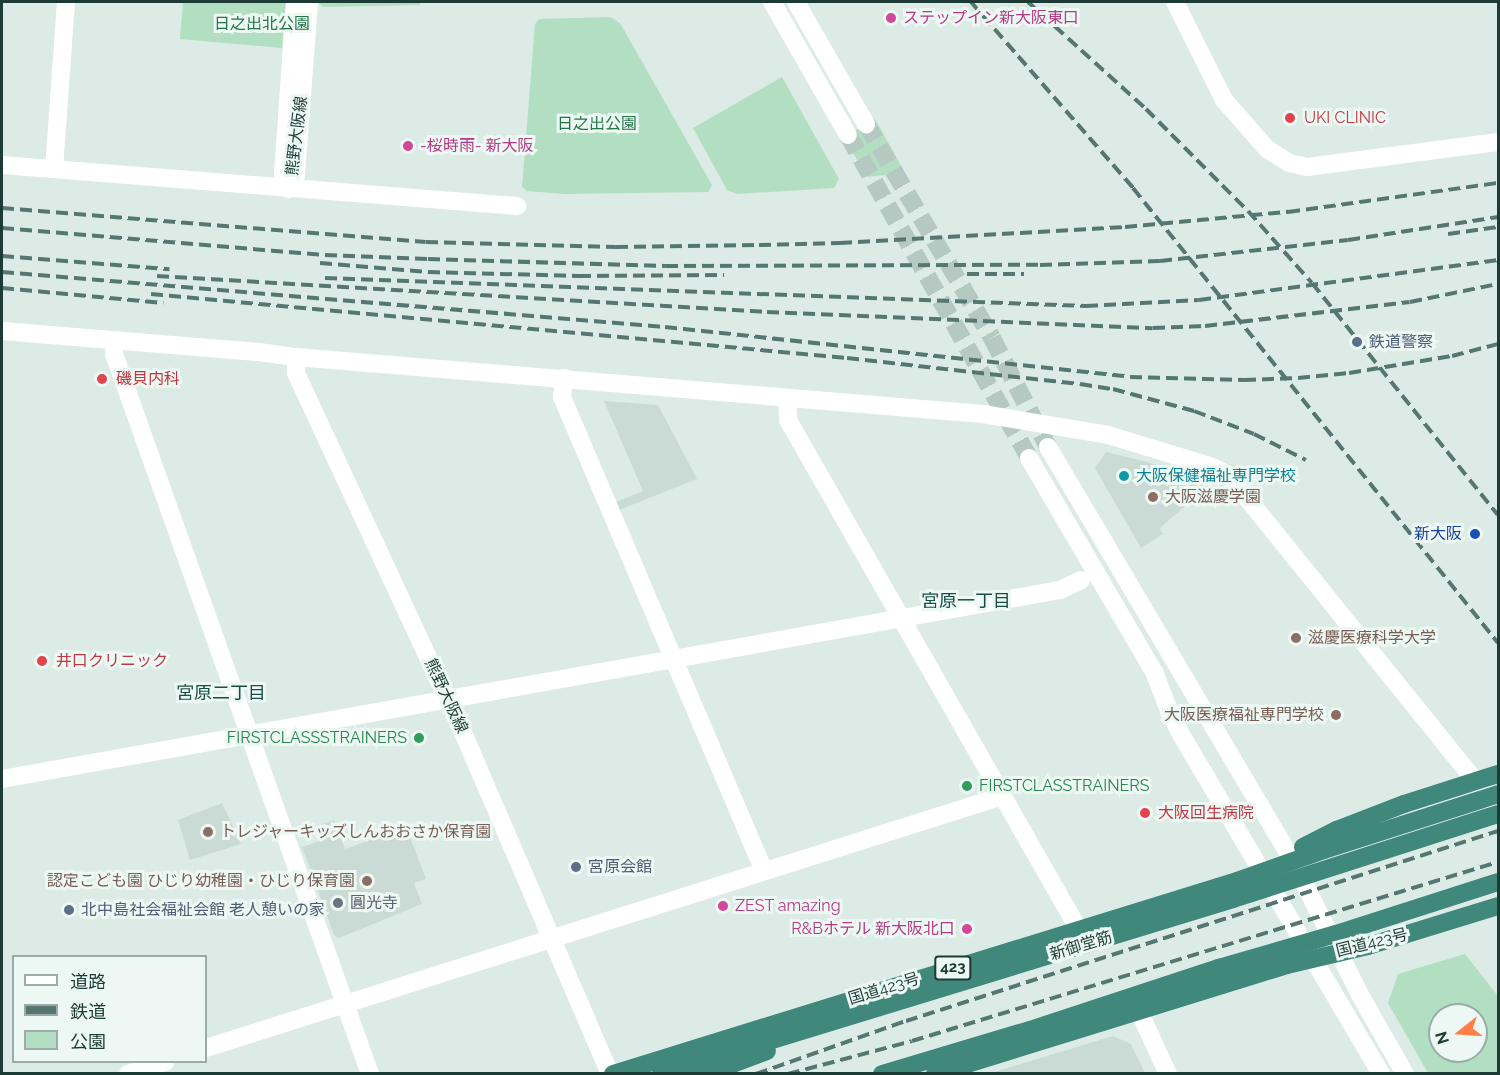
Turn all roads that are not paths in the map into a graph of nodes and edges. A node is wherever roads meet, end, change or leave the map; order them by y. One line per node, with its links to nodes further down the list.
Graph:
1 (66, 2): 11 (street)
2 (295, 2): 12 (street, 熊野大阪線)
3 (309, 2): 12 (street, 熊野大阪線)
4 (772, 2): 8 (street)
5 (796, 2): 7 (street)
6 (1175, 2): 9 (street)
7 (866, 124)
8 (848, 135)
9 (1498, 142)
10 (2, 165): 11 (street)
11 (54, 169): 12 (street)
12 (288, 189): 13 (street)
13 (517, 206)
14 (2, 331): 15 (street)
15 (114, 340): 16 (street); 25 (street)
16 (297, 357): 17 (street); 24 (street, 熊野大阪線)
17 (564, 378): 18 (street); 23 (street)
18 (787, 398): 22 (street); 29 (street)
19 (1048, 447): 31 (street)
20 (1029, 458): 33 (street)
21 (1081, 580): 22 (street)
22 (902, 619): 23 (street); 28 (street)
23 (674, 660): 24 (street); 32 (street)
24 (448, 700): 25 (street); 38 (street, 熊野大阪線)
25 (250, 735): 27 (street); 41 (street)
26 (1498, 774): 36 (highway)
27 (2, 779)
28 (1003, 796): 32 (street); 37 (street)
29 (1498, 797): 31 (highway, 423)
30 (1498, 814): 36 (highway, 新御堂筋 / 423)
31 (1293, 861): 33 (highway, 国道423号 / 423); 39 (street)
32 (764, 871): 38 (street)
33 (1264, 872): 37 (highway, 国道423号 / 423); 40 (street)
34 (1498, 882): 51 (highway)
35 (1498, 906): 39 (highway, 国道423号)
36 (1146, 926): 43 (highway, 新御堂筋 / 423)
37 (1079, 930): 48 (highway, 国道423号 / 423)
38 (553, 938): 41 (street); 48 (street, 熊野大阪線)
39 (1340, 952): 40 (highway, 国道423号); 55 (street)
40 (1315, 957): 42 (highway, 国道423号); 54 (street)
41 (345, 1003): 44 (street); 47 (street)
42 (1139, 1011): 52 (highway, 国道423号); 53 (street)
43 (831, 1021): 49 (highway, 新御堂筋 / 423); 50 (highway)
44 (207, 1048)
45 (162, 1063): 46 (street)
46 (128, 1074)
47 (370, 1074)
48 (612, 1074)
49 (661, 1074)
50 (706, 1074)
51 (882, 1074)
52 (935, 1074)
53 (1168, 1074)
54 (1381, 1074)
55 (1404, 1074)

